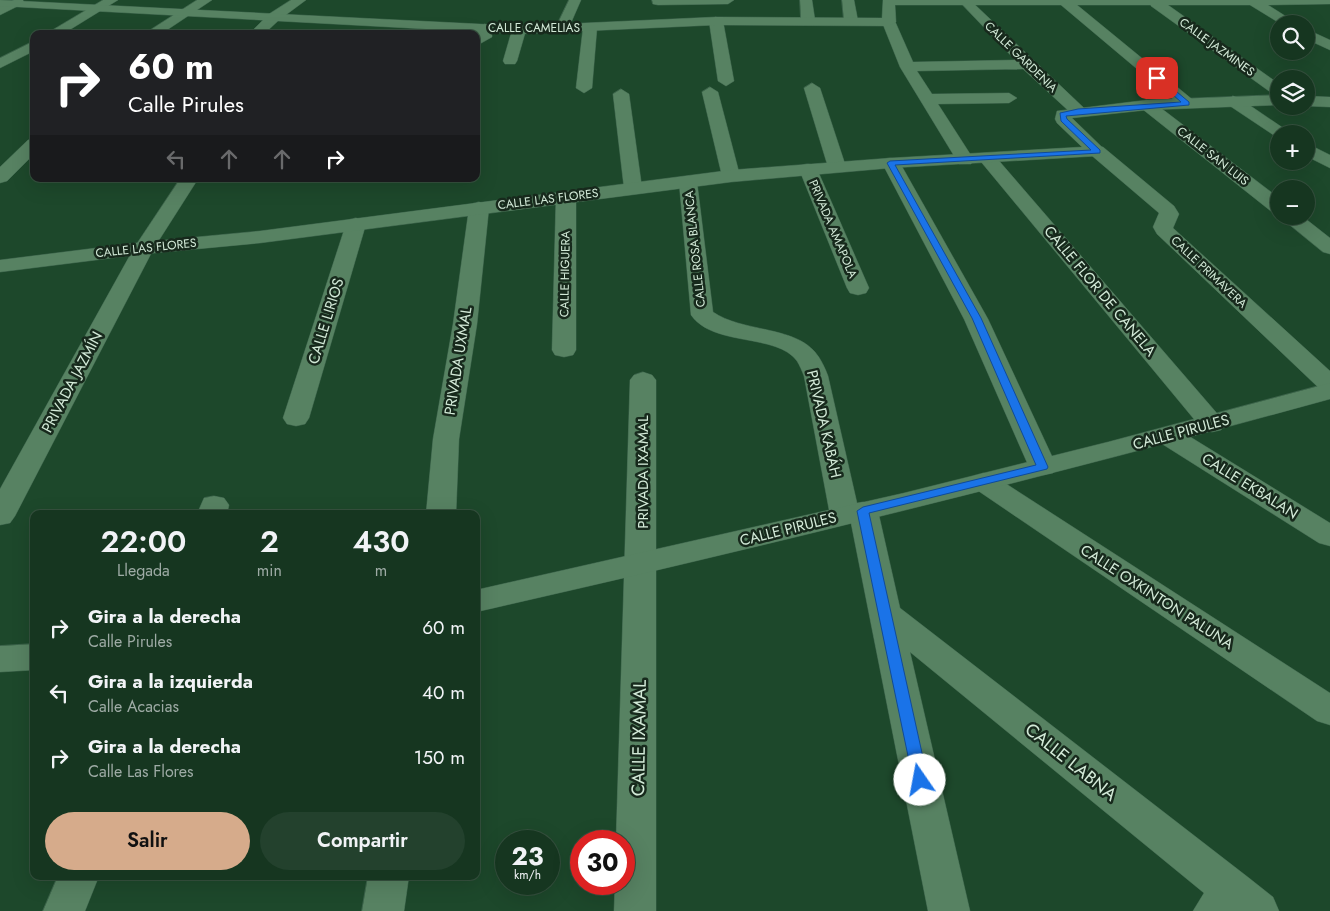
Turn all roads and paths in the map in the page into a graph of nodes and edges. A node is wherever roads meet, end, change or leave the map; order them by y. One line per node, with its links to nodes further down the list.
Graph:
1 (112, 0): 20 (street)
2 (206, 0): 22 (street)
3 (300, 0): 24 (street)
4 (575, 0): 32 (street)
5 (658, 0): 6 (street); 29 (street)
6 (728, 0)
7 (806, 0): 25 (street)
8 (848, 0): 27 (street)
9 (888, 0): 12 (street); 28 (street)
10 (1279, 0): 11 (street); 15 (street)
11 (1330, 0)
12 (964, 1): 13 (street); 43 (street, CALLE GARDENIA)
13 (1040, 1): 17 (street)
14 (1179, 1): 15 (street); 19 (street)
15 (1251, 1): 23 (street)
16 (0, 2): 18 (street, CALLE CAMELIAS)
17 (1066, 2): 19 (street); 57 (street)
18 (18, 3): 20 (street, CALLE CAMELIAS); 21 (street)
19 (1156, 3): 46 (street, CALLE JAZMINES)
20 (98, 8): 22 (street, CALLE CAMELIAS); 33 (street)
21 (0, 11)
22 (185, 12): 24 (street, CALLE CAMELIAS); 34 (street)
23 (1275, 15)
24 (274, 17): 30 (street, CALLE CAMELIAS); 35 (street)
25 (808, 20): 26 (street, CALLE CAMELIAS); 27 (street, CALLE CAMELIAS)
26 (716, 21): 29 (street, CALLE CAMELIAS); 45 (street)
27 (851, 21): 28 (street, CALLE CAMELIAS)
28 (889, 22): 44 (street)
29 (654, 24): 31 (street, CALLE CAMELIAS)
30 (485, 28): 36 (street, CALLE CAMELIAS); 38 (street)
31 (590, 28): 32 (street, CALLE CAMELIAS); 47 (street)
32 (562, 29): 36 (street, CALLE CAMELIAS)
33 (60, 30)
34 (157, 30)
35 (260, 30)
36 (519, 30): 41 (street)
37 (1315, 37): 39 (street)
38 (480, 39)
39 (1330, 46)
40 (30, 47): 42 (street)
41 (510, 61)
42 (0, 64)
43 (1027, 64): 44 (street); 59 (street, CALLE GARDENIA)
44 (907, 67): 52 (street)
45 (726, 81)
46 (1270, 85)
47 (584, 88)
48 (812, 88): 68 (street)
49 (710, 92): 70 (street)
50 (621, 94): 74 (street)
51 (1009, 98): 52 (street)
52 (926, 99): 65 (street)
53 (1270, 100): 54 (street)
54 (1233, 101): 57 (street); 60 (street)
55 (1315, 101): 56 (street)
56 (1330, 102)
57 (1187, 103): 58 (street)
58 (1148, 105): 59 (street); 76 (street, CALLE SAN LUIS)
59 (1078, 111): 62 (street, CALLE PRIMAVERA)
60 (1270, 125)
61 (30, 148): 71 (street)
62 (1097, 151): 64 (street, CALLE LAS FLORES); 87 (street, CALLE PRIMAVERA)
63 (1315, 154): 67 (street)
64 (988, 159): 65 (street, CALLE LAS FLORES); 90 (street, CALLE FLOR DE CANELA)
65 (965, 160): 66 (street, CALLE LAS FLORES)
66 (890, 163): 68 (street, CALLE LAS FLORES); 92 (street)
67 (1330, 163)
68 (837, 167): 69 (street, CALLE LAS FLORES)
69 (808, 169): 70 (street, CALLE LAS FLORES); 83 (street, PRIVADA AMAPOLA)
70 (731, 176): 73 (street, CALLE LAS FLORES)
71 (0, 177)
72 (187, 182): 80 (street, PRIVADA JAZMÍN)
73 (688, 182): 74 (street, CALLE LAS FLORES); 84 (street, CALLE ROSA BLANCA)
74 (633, 188): 75 (street, CALLE LAS FLORES)
75 (566, 197): 77 (street, CALLE LAS FLORES); 85 (street, CALLE HIGUERA)
76 (1270, 201)
77 (479, 208): 78 (street, CALLE LAS FLORES); 94 (street, PRIVADA UXMAL)
78 (356, 224): 80 (street, CALLE LAS FLORES); 89 (street, CALLE LIRIOS)
79 (1301, 225): 81 (street)
80 (144, 248): 82 (street, CALLE LAS FLORES); 96 (street, PRIVADA JAZMÍN)
81 (1330, 248)
82 (0, 266)
83 (858, 288)
84 (702, 315): 95 (street, PRIVADA KABÁH)
85 (564, 350)
86 (643, 380): 98 (street, PRIVADA IXAMAL)
87 (1330, 385)
88 (1330, 391): 90 (street, CALLE PIRULES)
89 (296, 418)
90 (1212, 424): 91 (street, CALLE PIRULES)
91 (1169, 436): 92 (street, CALLE PIRULES); 97 (street, CALLE EKBALAN)
92 (1042, 467): 93 (street, CALLE PIRULES)
93 (984, 482): 95 (street, CALLE PIRULES); 103 (street, CALLE OXKINTON PALUNA)
94 (441, 510)
95 (854, 513): 98 (street, CALLE PIRULES); 100 (street, PRIVADA KABÁH)
96 (0, 516)
97 (1330, 536)
98 (642, 564): 99 (street, CALLE PIRULES); 109 (street, CALLE IXAMAL)
99 (480, 600)
100 (884, 613): 106 (street, CALLE LABNA); 110 (street, PRIVADA KABÁH)
101 (30, 657): 102 (street)
102 (0, 659)
103 (1330, 711)
104 (76, 880): 107 (street)
105 (388, 880): 108 (street)
106 (1235, 904)
107 (64, 911)
108 (383, 911)
109 (635, 911)
110 (948, 911)

